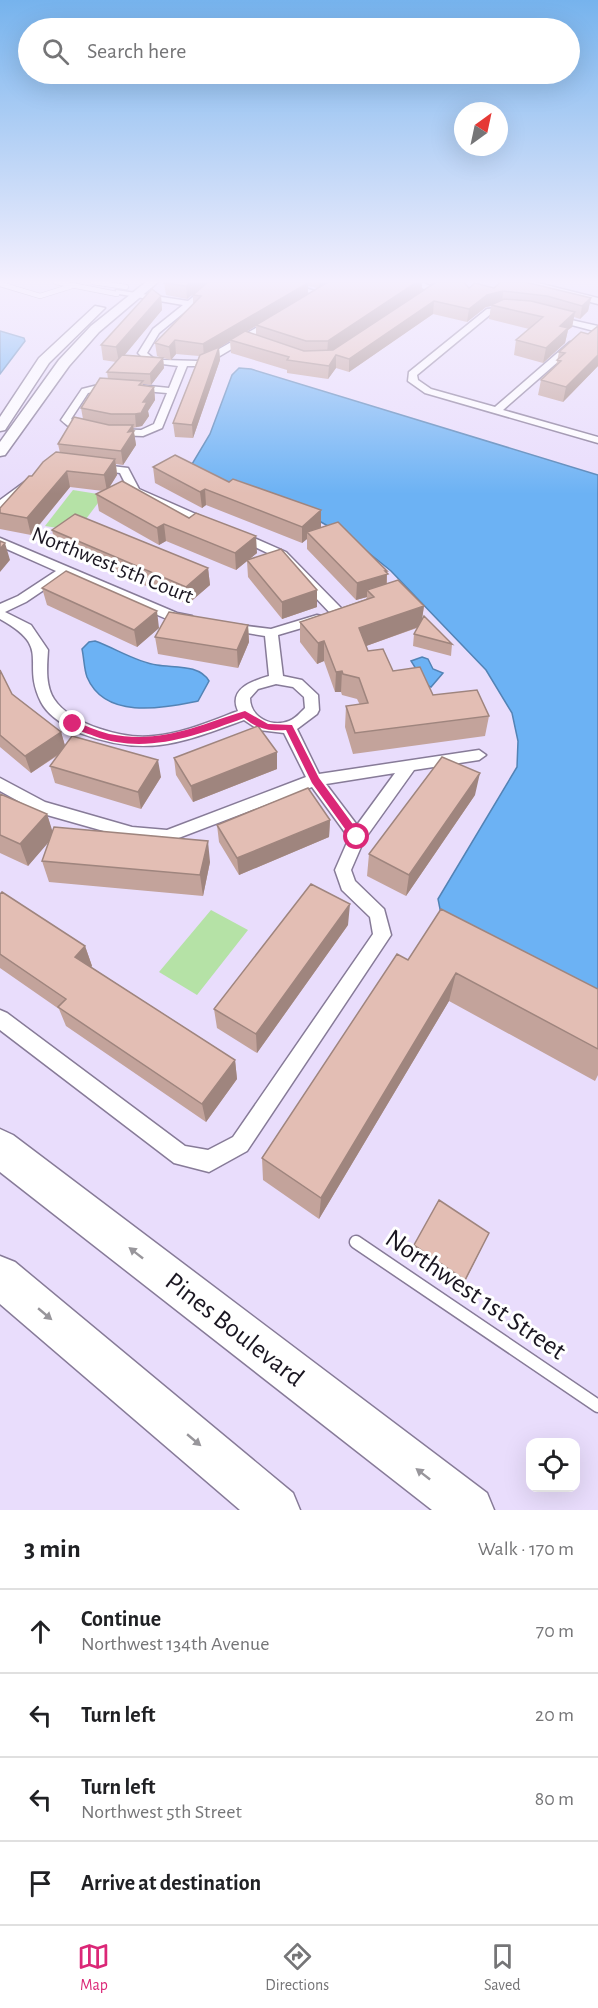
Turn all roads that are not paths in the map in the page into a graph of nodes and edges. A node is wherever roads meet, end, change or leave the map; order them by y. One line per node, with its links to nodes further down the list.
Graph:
1 (52, 352): 10 (street)
2 (74, 352): 11 (street)
3 (142, 352): 7 (street)
4 (222, 352): 7 (street)
5 (439, 352): 9 (street)
6 (566, 352): 9 (street)
7 (183, 365): 8 (street)
8 (174, 391): 8 (street)
9 (496, 411): 13 (street)
10 (3, 413): 11 (street); 12 (street)
11 (28, 416): 14 (street)
12 (0, 427)
13 (598, 440)
14 (0, 453)
15 (79, 465): 23 (street)
16 (40, 475): 17 (street)
17 (0, 506)
18 (0, 542): 19 (street, Northwest 5th Court)
19 (66, 570): 20 (street); 21 (street, Northwest 5th Court)
20 (0, 612): 25 (street)
21 (196, 620)
22 (218, 624): 23 (street, Northwest 5th Court)
23 (271, 633): 24 (street)
24 (276, 679): 25 (street); 26 (street)
25 (245, 714): 26 (street)
26 (289, 727): 29 (street)
27 (478, 755): 28 (street)
28 (410, 765): 29 (street); 31 (street)
29 (315, 780): 30 (street); 31 (street)
30 (0, 784)
31 (357, 837): 32 (street)
32 (0, 1019)
33 (0, 1148): 38 (highway, Pines Boulevard, one-way to 33)
34 (356, 1242): 36 (lane, Northwest 1st Street)
35 (0, 1277): 37 (highway, one-way to 37)
36 (598, 1406)
37 (276, 1510)
38 (470, 1510)

